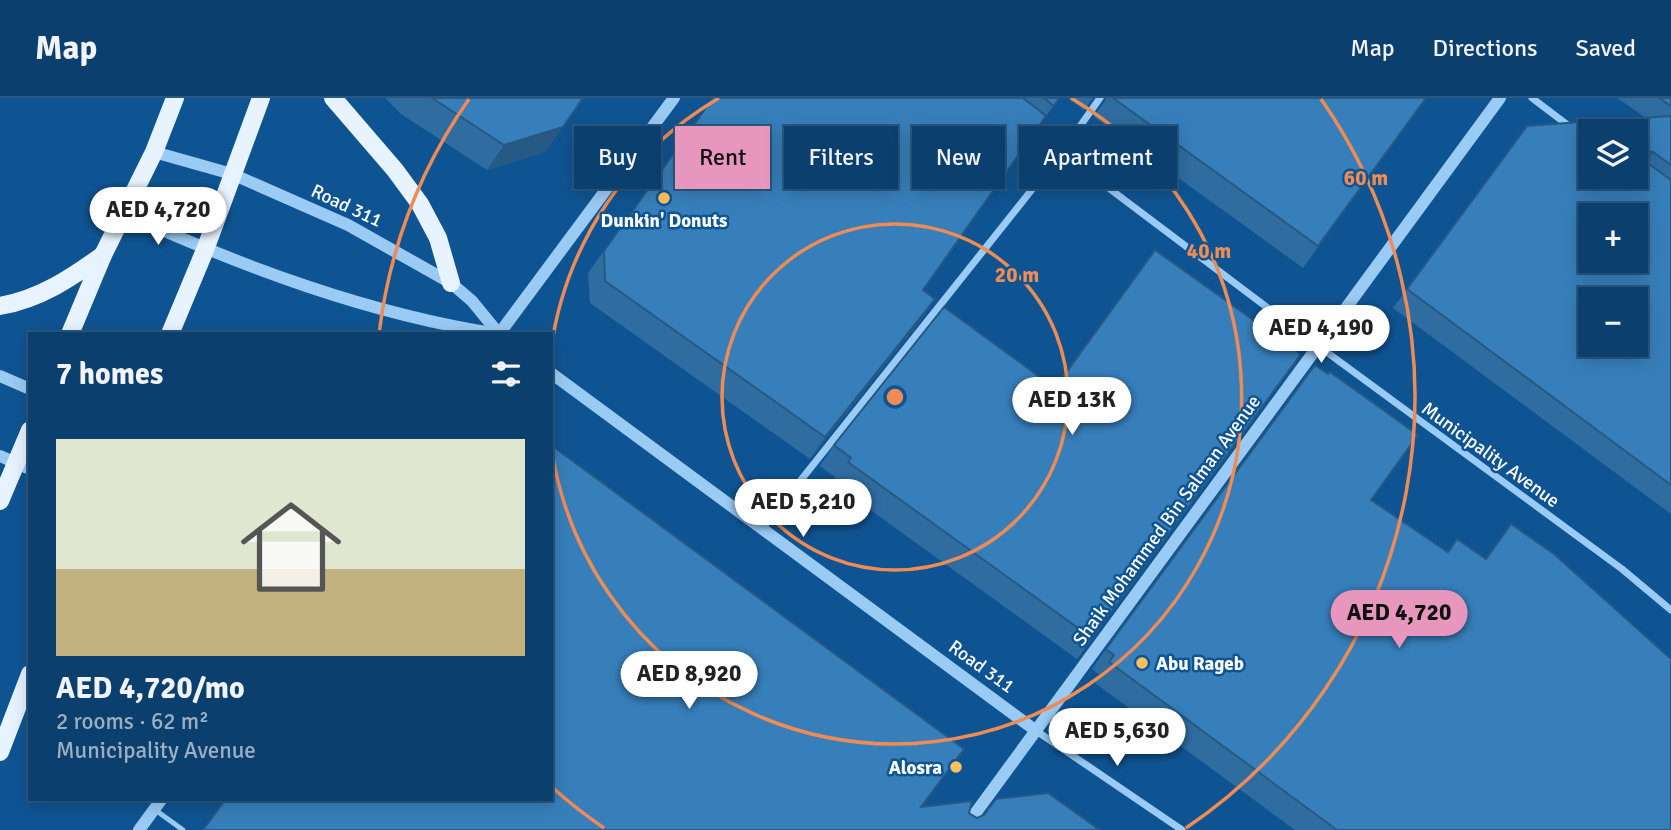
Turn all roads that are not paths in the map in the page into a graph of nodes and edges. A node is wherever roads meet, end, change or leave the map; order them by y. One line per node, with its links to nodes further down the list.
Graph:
1 (175, 98): 12 (main road)
2 (261, 98): 13 (main road)
3 (333, 98): 19 (main road)
4 (674, 98): 25 (street)
5 (1100, 98): 10 (street)
6 (1500, 98): 26 (street, Shaik Mohammed Bin Salman Avenue)
7 (1532, 98): 11 (street)
8 (1020, 121): 9 (street, Municipality Avenue)
9 (1026, 126)
10 (1080, 126)
11 (1578, 133)
12 (154, 152): 13 (street, Road 311); 16 (main road)
13 (232, 174): 17 (main road); 19 (street, Road 311)
14 (1032, 189): 33 (street)
15 (1109, 189): 26 (street, Municipality Avenue)
16 (124, 213): 17 (street); 18 (main road)
17 (205, 250): 22 (main road); 23 (street)
18 (103, 255): 20 (main road); 21 (main road)
19 (451, 283): 24 (street, Road 311)
20 (0, 306)
21 (71, 332)
22 (171, 332)
23 (486, 332)
24 (497, 332)
25 (500, 332)
26 (1317, 345): 34 (street, Municipality Avenue); 36 (street, Shaik Mohammed Bin Salman Avenue)
27 (553, 374): 33 (street, Road 311)
28 (0, 376): 29 (street)
29 (28, 388)
30 (28, 434): 31 (main road)
31 (15, 463): 32 (main road)
32 (0, 501)
33 (762, 529): 36 (street, Road 311)
34 (1671, 610)
35 (28, 679): 37 (main road)
36 (1035, 730): 41 (street, Shaik Mohammed Bin Salman Avenue); 42 (street, Road 311)
37 (0, 752)
38 (157, 804): 39 (street); 40 (lane)
39 (139, 830)
40 (183, 830)
41 (963, 830)
42 (1182, 830)

